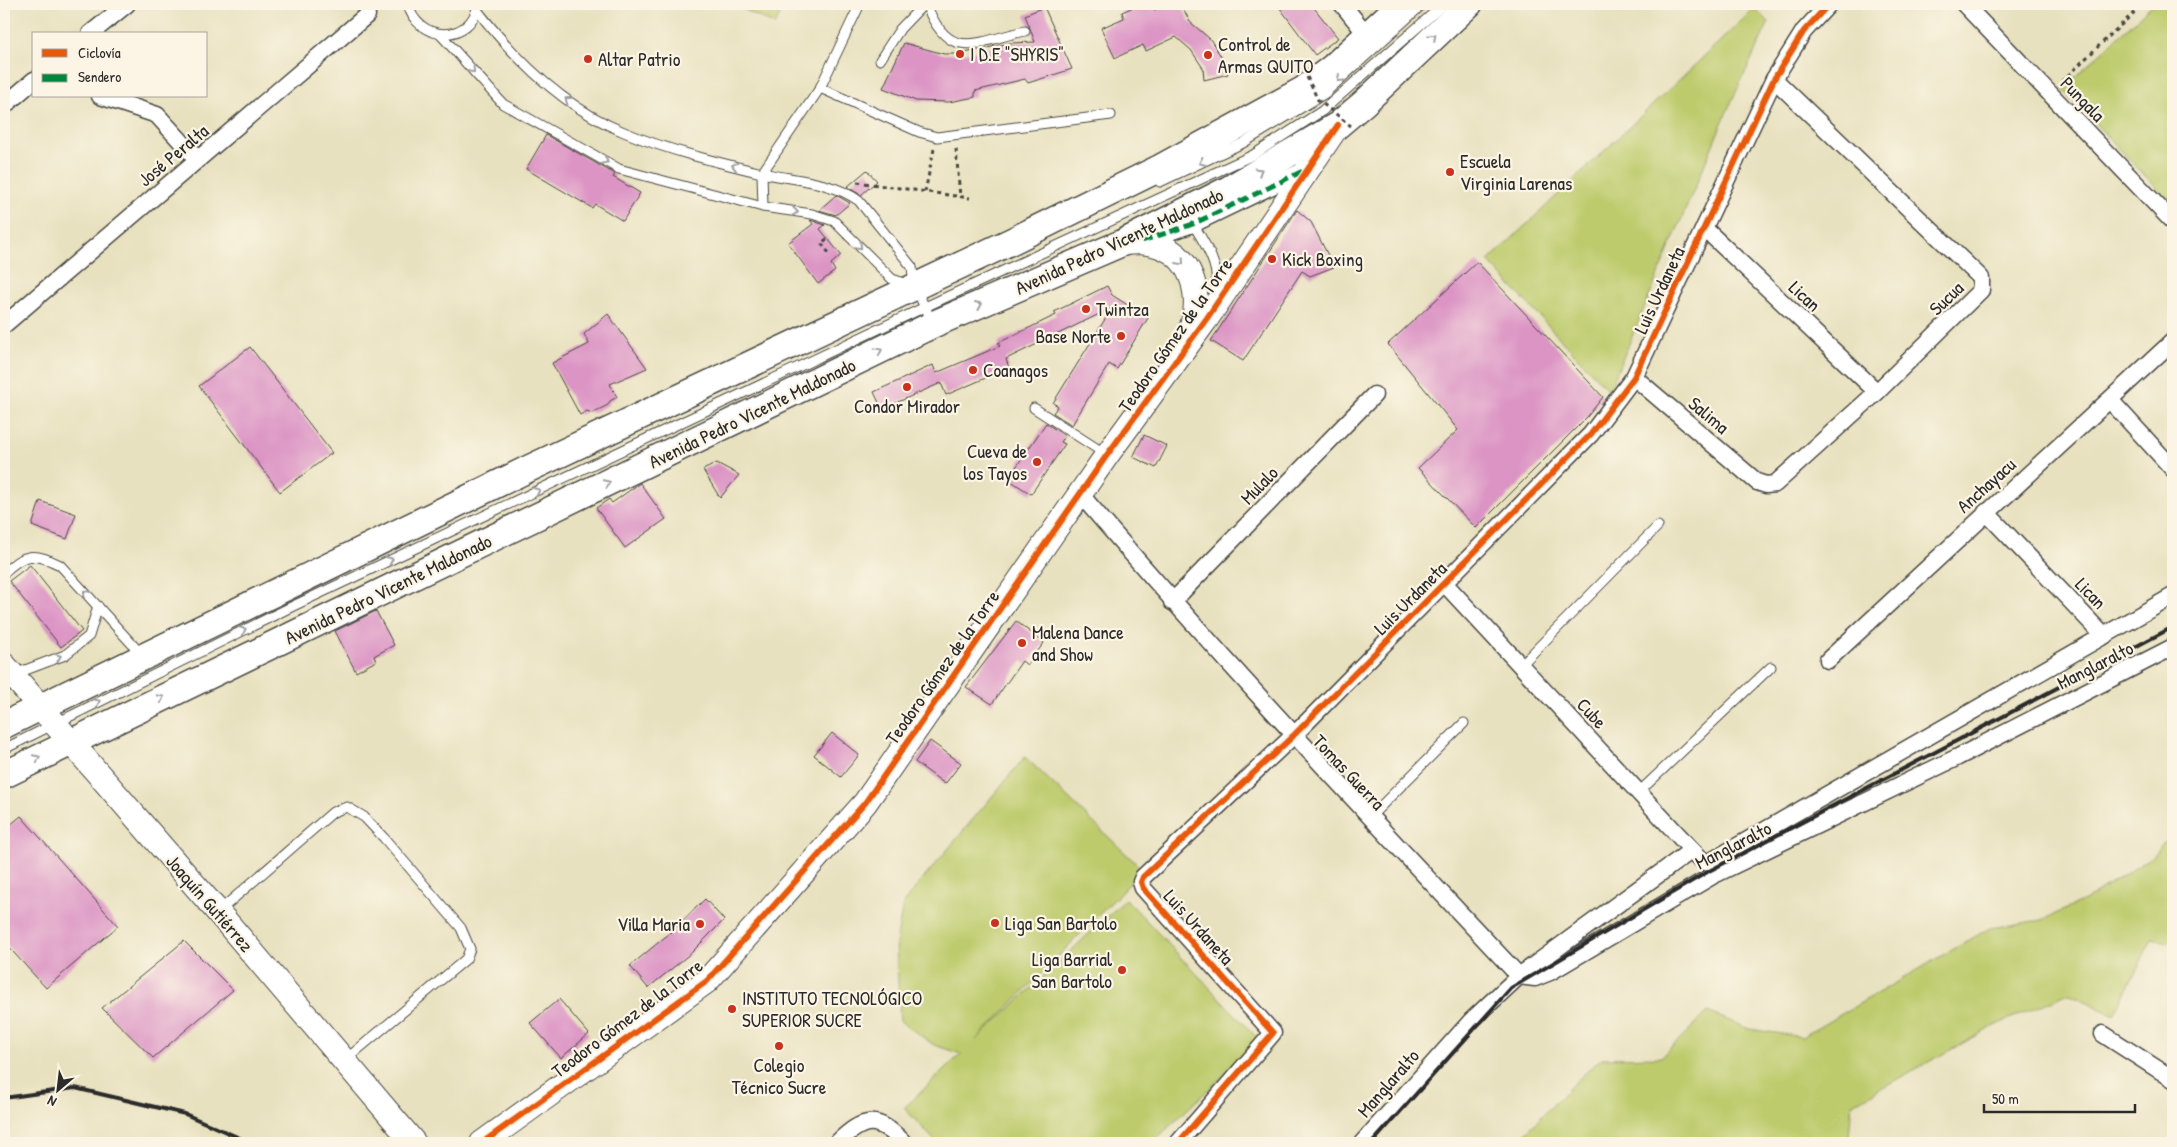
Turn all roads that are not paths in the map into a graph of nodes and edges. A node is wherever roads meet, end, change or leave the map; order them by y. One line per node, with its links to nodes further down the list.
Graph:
1 (127, 4): 14 (street)
2 (408, 4): 16 (lane)
3 (860, 4): 21 (lane)
4 (925, 4): 15 (lane); 18 (lane)
5 (1342, 4): 17 (street)
6 (1400, 4): 17 (main road, Avenida Pedro Vicente Maldonado)
7 (1423, 4): 29 (lane, one-way to 29)
8 (1444, 4): 29 (lane)
9 (1469, 4): 25 (main road, Avenida Pedro Vicente Maldonado, one-way to 9)
10 (1829, 4): 19 (street, Luis Urdaneta)
11 (1964, 4): 31 (street, Pungala)
12 (477, 7): 16 (lane); 28 (lane, one-way to 12)
13 (367, 15): 26 (street, José Peralta)
14 (92, 32)
15 (1025, 32)
16 (440, 34): 30 (lane, one-way to 30)
17 (1367, 35): 35 (main road, Avenida Pedro Vicente Maldonado)
18 (880, 60)
19 (1774, 79): 33 (street, Luis Urdaneta); 41 (street, Sucua)
20 (32, 82): 23 (street)
21 (820, 88): 24 (lane); 28 (lane)
22 (106, 98): 26 (street)
23 (4, 106)
24 (1112, 115)
25 (1345, 125): 27 (street, Teodoro Gómez de la Torre); 34 (main road, Avenida Pedro Vicente Maldonado, one-way to 25)
26 (198, 160): 37 (street, José Peralta)
27 (1308, 169): 32 (street); 36 (street, Teodoro Gómez de la Torre)
28 (762, 173): 30 (lane); 35 (lane)
29 (1163, 197): 35 (lane)
30 (764, 207): 35 (lane, one-way to 35)
31 (2173, 222)
32 (1193, 224): 34 (street); 36 (lane)
33 (1704, 229): 40 (street, Luis Urdaneta); 41 (street, Lican)
34 (1132, 242): 35 (main road, Avenida Pedro Vicente Maldonado, one-way to 34); 39 (street, Teodoro Gómez de la Torre, one-way to 39)
35 (922, 301): 59 (main road, Avenida Pedro Vicente Maldonado, one-way to 59); 64 (main road, Avenida Pedro Vicente Maldonado, one-way to 35)
36 (1207, 318): 39 (street, Teodoro Gómez de la Torre)
37 (4, 325)
38 (2173, 341): 43 (street, Anchayacu)
39 (1178, 357): 45 (street, Teodoro Gómez de la Torre)
40 (1634, 377): 47 (street, Salima); 53 (street, Luis Urdaneta)
41 (1877, 392): 47 (street, Sucua)
42 (1374, 395): 55 (street, Mulalo)
43 (2110, 400): 46 (street); 50 (street, Anchayacu)
44 (1034, 408): 45 (lane)
45 (1108, 455): 48 (street, Teodoro Gómez de la Torre)
46 (2173, 469)
47 (1757, 482)
48 (1081, 495): 55 (street, Tomas Guerra); 81 (street, Teodoro Gómez de la Torre)
49 (471, 508): 64 (lane, one-way to 64)
50 (1986, 512): 57 (street, Lican); 60 (street, Anchayacu)
51 (1658, 526): 61 (lane)
52 (4, 573): 56 (lane, one-way to 52)
53 (1445, 584): 61 (street, Cube); 68 (street, Luis Urdaneta)
54 (2173, 596): 57 (street, Manglaralto)
55 (1172, 602): 68 (street, Tomas Guerra)
56 (98, 606): 59 (lane); 63 (lane, one-way to 56)
57 (2104, 636): 74 (street, Manglaralto)
58 (2173, 647): 76 (street, Manglaralto)
59 (142, 656): 64 (main road, Avenida Pedro Vicente Maldonado)
60 (1828, 660)
61 (1520, 666): 71 (street, Cube)
62 (1771, 667): 71 (lane)
63 (8, 670): 64 (street, Joaquín Gutiérrez)
64 (53, 721): 66 (main road, Avenida Pedro Vicente Maldonado); 67 (lane); 69 (lane); 70 (main road, Avenida Pedro Vicente Maldonado, one-way to 64); 75 (street, Joaquín Gutiérrez)
65 (1464, 723): 72 (lane)
66 (4, 725)
67 (4, 733)
68 (1294, 736): 72 (street, Tomas Guerra); 84 (street, Luis Urdaneta)
69 (4, 749)
70 (4, 775)
71 (1639, 792): 73 (street, Cube)
72 (1370, 817): 76 (street, Tomas Guerra)
73 (1692, 850): 74 (street, Cube); 76 (street)
74 (1714, 862)
75 (218, 912): 78 (street, Joaquín Gutiérrez); 78 (lane)
76 (1519, 976): 85 (street, Manglaralto)
77 (2103, 1034): 79 (street)
78 (344, 1061): 80 (street, Joaquín Gutiérrez)
79 (2173, 1079)
80 (414, 1143)
81 (482, 1143)
82 (836, 1143): 83 (street)
83 (904, 1143)
84 (1178, 1143)
85 (1362, 1143)

